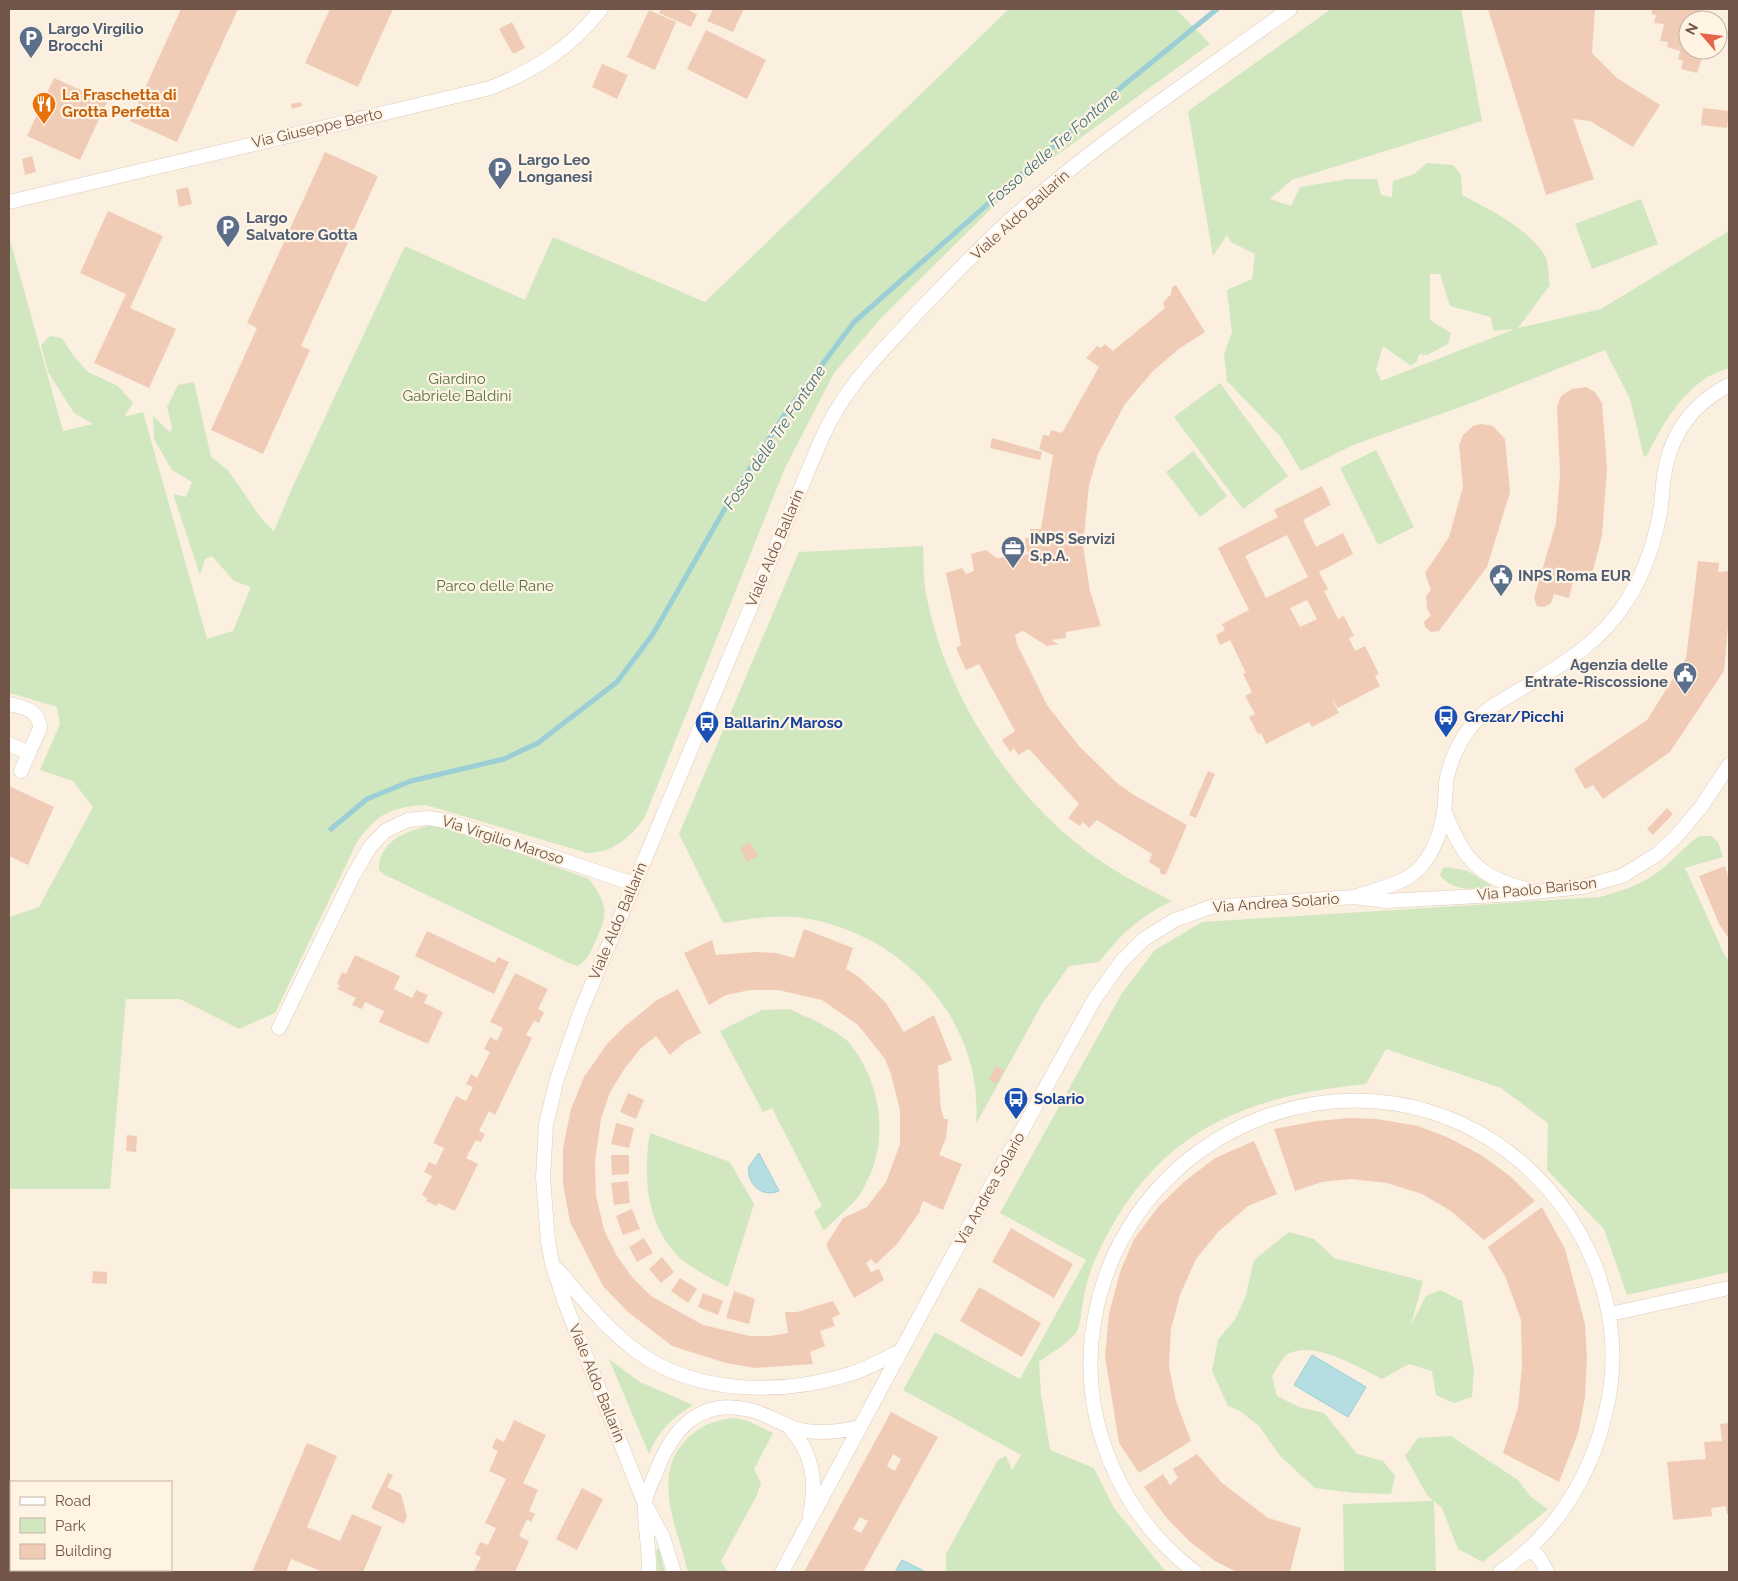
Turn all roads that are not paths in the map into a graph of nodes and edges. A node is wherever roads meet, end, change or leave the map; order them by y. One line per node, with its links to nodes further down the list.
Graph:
1 (601, 9): 3 (street, Via Giuseppe Berto)
2 (1290, 9): 11 (street, Viale Aldo Ballarin)
3 (9, 202)
4 (1729, 385): 10 (street)
5 (9, 704): 7 (street)
6 (9, 744): 7 (street)
7 (29, 753): 9 (street)
8 (1729, 764): 12 (street, Via Paolo Barison)
9 (21, 771)
10 (1444, 810): 12 (street); 13 (street)
11 (634, 884): 14 (street, Via Virgilio Maroso); 15 (street, Viale Aldo Ballarin)
12 (1538, 891): 13 (street, Via Paolo Barison)
13 (1354, 897): 18 (street, Via Andrea Solario)
14 (279, 1028)
15 (552, 1262): 18 (street, Viale Aldo Ballarin); 21 (street, Viale Aldo Ballarin)
16 (1729, 1288): 17 (street)
17 (1610, 1314): 23 (street); 27 (street)
18 (902, 1350): 20 (street, Via Andrea Solario)
19 (789, 1427): 20 (street, Viale Aldo Ballarin); 21 (street, Viale Aldo Ballarin); 22 (street, Viale Aldo Ballarin)
20 (860, 1427): 22 (street, Via Andrea Solario)
21 (644, 1502): 24 (street, Viale Aldo Ballarin); 25 (street, Viale Aldo Ballarin)
22 (808, 1526): 26 (street, Via Andrea Solario)
23 (1530, 1550): 28 (street); 29 (street)
24 (649, 1572)
25 (674, 1572)
26 (782, 1572)
27 (1195, 1572)
28 (1500, 1572)
29 (1547, 1572)

